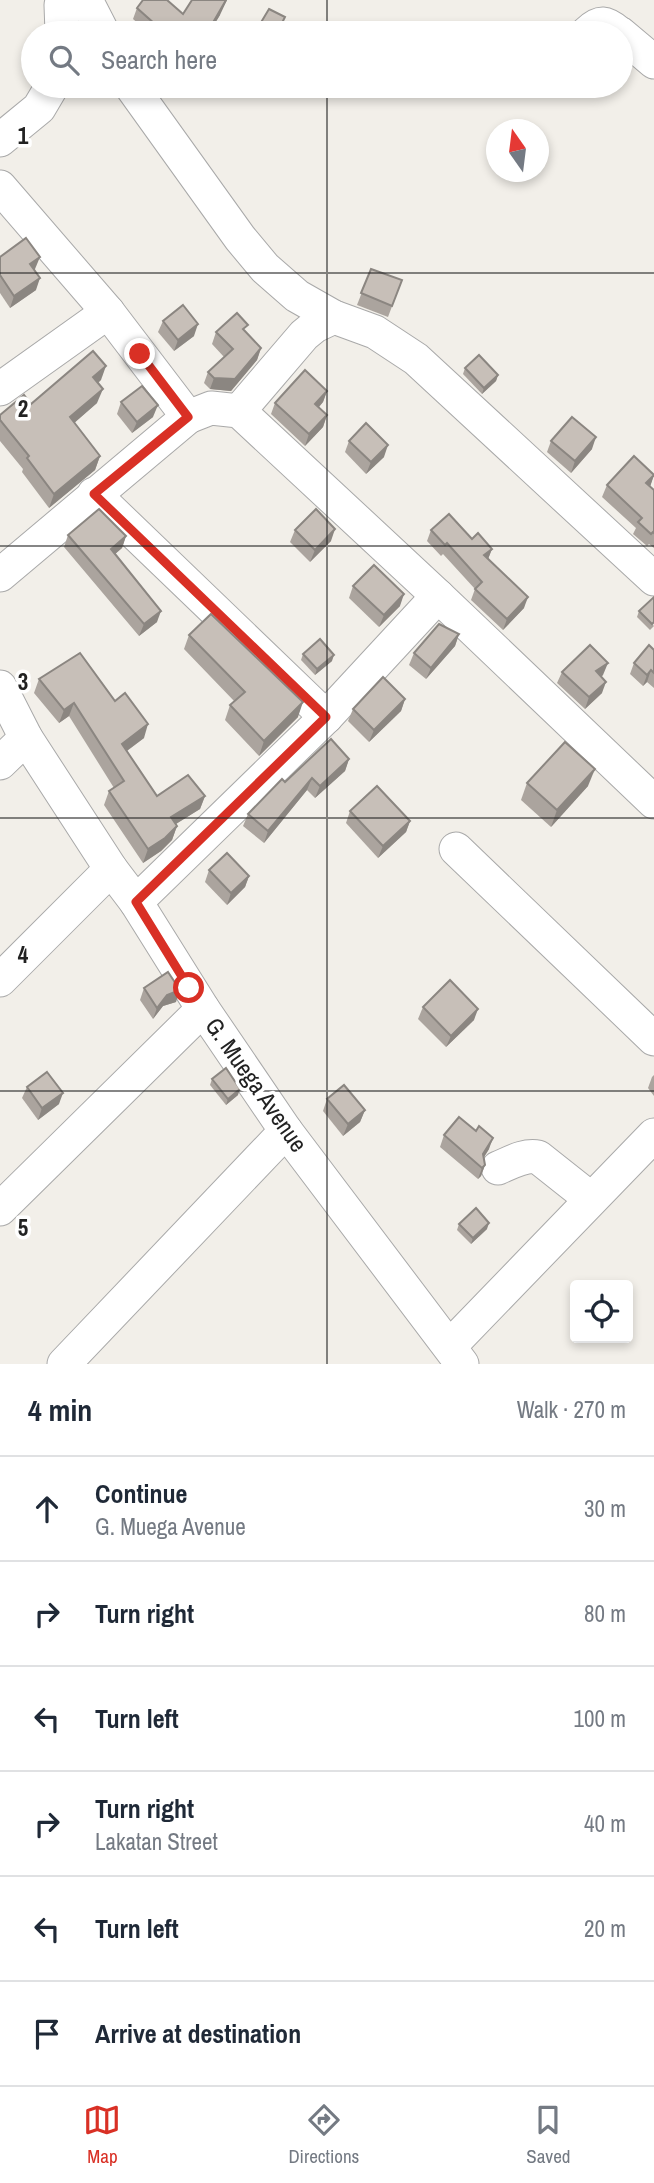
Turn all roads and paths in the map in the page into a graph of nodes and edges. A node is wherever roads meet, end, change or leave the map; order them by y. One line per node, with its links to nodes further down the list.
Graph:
1 (65, 0): 3 (street)
2 (86, 0): 4 (street)
3 (62, 21)
4 (97, 21)
5 (633, 45): 6 (street)
6 (654, 62)
7 (44, 98): 9 (street)
8 (140, 98): 12 (street)
9 (0, 140)
10 (0, 187): 11 (street)
11 (108, 312): 13 (street); 15 (street)
12 (334, 317): 14 (street); 18 (street)
13 (0, 389)
14 (239, 411): 15 (street); 19 (street)
15 (188, 417): 16 (street)
16 (94, 494): 17 (street); 21 (street)
17 (0, 575)
18 (654, 579)
19 (438, 596): 21 (street); 24 (street)
20 (0, 687): 22 (street, G. Muega Avenue)
21 (326, 717): 27 (street)
22 (26, 738): 23 (street); 26 (street, G. Muega Avenue)
23 (0, 763)
24 (654, 802)
25 (456, 849): 30 (street)
26 (111, 869): 27 (street, G. Muega Avenue); 28 (street)
27 (136, 902): 29 (street, G. Muega Avenue)
28 (0, 980)
29 (203, 1009): 31 (street, G. Muega Avenue); 35 (street)
30 (654, 1039)
31 (286, 1131): 36 (street, G. Muega Avenue); 37 (street)
32 (654, 1135): 34 (street)
33 (498, 1168): 34 (street)
34 (591, 1199): 36 (street)
35 (0, 1209)
36 (456, 1355)
37 (64, 1364)

